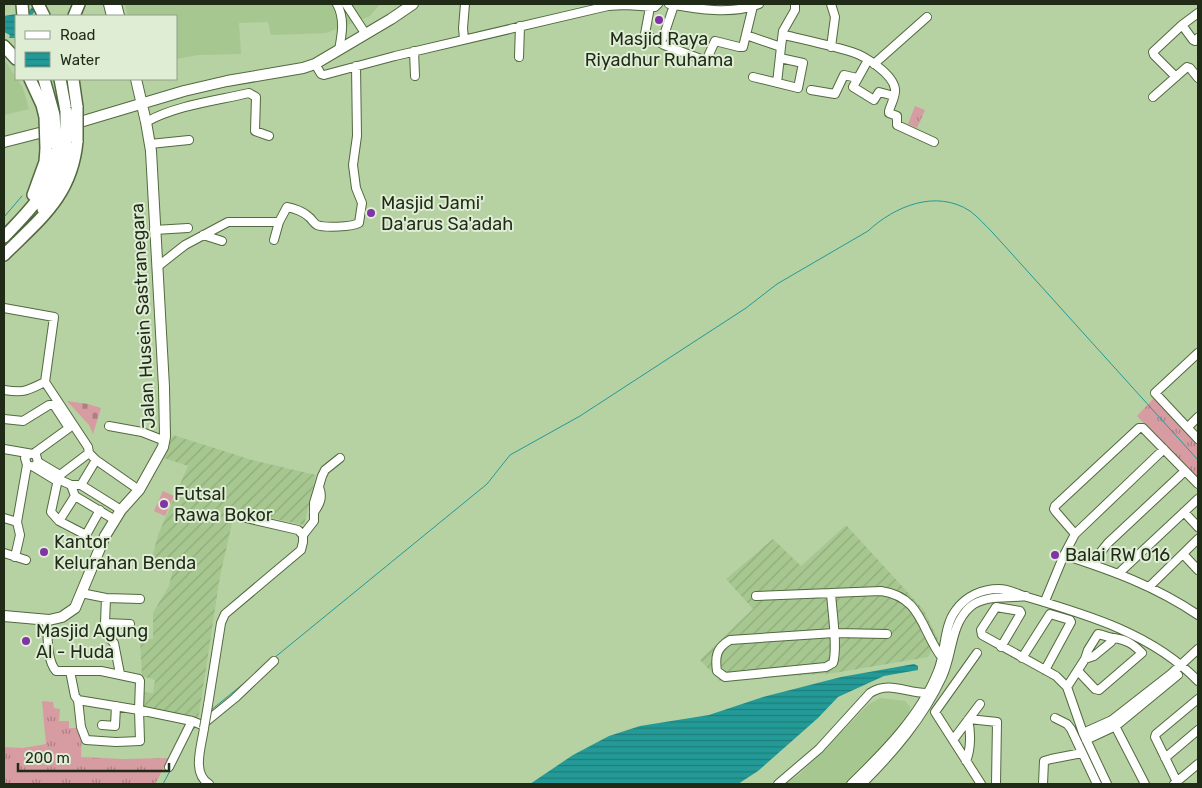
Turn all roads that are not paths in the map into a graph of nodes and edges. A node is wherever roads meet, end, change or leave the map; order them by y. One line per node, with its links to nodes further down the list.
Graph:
1 (338, 4): 23 (street)
2 (346, 4): 14 (street)
3 (413, 4): 14 (main road)
4 (465, 4): 17 (street)
5 (671, 4): 9 (street); 19 (street)
6 (795, 4): 16 (street)
7 (831, 4): 22 (street)
8 (653, 7): 13 (street); 19 (street)
9 (754, 7): 15 (street)
10 (1198, 13): 12 (street)
11 (927, 17): 28 (street)
12 (1182, 25): 18 (street); 33 (street)
13 (520, 26): 24 (street); 25 (street)
14 (365, 33): 23 (main road)
15 (746, 35): 19 (street); 21 (street)
16 (784, 35): 21 (street); 22 (street)
17 (464, 37)
18 (1198, 38)
19 (656, 40)
20 (4, 46): 26 (highway)
21 (781, 47): 27 (street)
22 (831, 47): 28 (street)
23 (338, 50): 30 (main road)
24 (414, 51): 29 (street); 31 (street)
25 (519, 57)
26 (15, 58)
27 (780, 58): 42 (street); 42 (street)
28 (871, 62): 34 (street); 45 (street)
29 (356, 66): 30 (street); 59 (street)
30 (319, 70): 47 (main road)
31 (416, 76)
32 (753, 76): 42 (street)
33 (1176, 77): 35 (street); 46 (street)
34 (858, 78): 43 (street); 45 (street)
35 (1198, 78)
36 (30, 80): 51 (highway)
37 (44, 80): 51 (highway)
38 (60, 80): 49 (highway)
39 (73, 80): 49 (highway)
40 (129, 80): 48 (main road, Jalan Husein Sastranegara)
41 (136, 80): 44 (main road, Jalan Husein Sastranegara)
42 (777, 82)
43 (811, 90)
44 (139, 92): 47 (main road); 48 (main road, Jalan Husein Sastranegara)
45 (894, 96): 56 (street)
46 (1153, 97)
47 (154, 99): 48 (main road); 52 (main road)
48 (142, 104): 50 (main road); 52 (main road, Jalan Husein Sastranegara)
49 (71, 109): 58 (highway, bridge)
50 (125, 109): 52 (main road); 55 (main road)
51 (50, 116): 58 (highway, bridge)
52 (145, 119): 53 (street); 57 (main road, Jalan Husein Sastranegara)
53 (269, 136)
54 (189, 140): 57 (street)
55 (4, 142)
56 (934, 142)
57 (150, 144): 61 (main road, Jalan Husein Sastranegara)
58 (61, 145): 63 (highway); 66 (highway)
59 (279, 222): 62 (street); 64 (street)
60 (188, 228): 61 (street)
61 (154, 230): 67 (main road, Jalan Husein Sastranegara)
62 (202, 235): 65 (street); 67 (street)
63 (4, 237)
64 (274, 240)
65 (222, 241)
66 (4, 255)
67 (157, 267): 77 (main road, Jalan Husein Sastranegara)
68 (4, 308): 70 (street)
69 (1198, 353): 75 (street)
70 (45, 382): 71 (street); 80 (street)
71 (4, 390)
72 (4, 418): 83 (street)
73 (1198, 418): 75 (street)
74 (110, 426): 77 (street)
75 (1188, 428): 76 (street)
76 (1198, 439)
77 (165, 441): 90 (main road, Jalan Husein Sastranegara)
78 (4, 449): 83 (street)
79 (1164, 449): 85 (street); 103 (street); 103 (street)
80 (89, 453): 84 (street); 86 (street)
81 (4, 454): 83 (street)
82 (340, 458): 102 (street)
83 (31, 460): 86 (street); 100 (street)
84 (96, 460): 89 (street); 90 (street)
85 (1185, 471): 87 (street); 110 (street)
86 (59, 478): 88 (street); 99 (street)
87 (1198, 484)
88 (71, 485): 89 (street); 91 (street)
89 (81, 485): 94 (street)
90 (139, 490): 94 (main road, Jalan Husein Sastranegara)
91 (74, 496): 93 (street); 99 (street)
92 (1198, 499): 95 (street)
93 (100, 510): 98 (street); 99 (street)
94 (121, 510): 98 (main road, Jalan Husein Sastranegara)
95 (1184, 512): 101 (street); 112 (street)
96 (229, 514): 102 (street)
97 (4, 518): 100 (street)
98 (115, 520): 114 (main road, Jalan Husein Sastranegara)
99 (60, 521)
100 (17, 522): 108 (street)
101 (1198, 527)
102 (303, 534): 154 (street, bridge)
103 (1074, 534): 107 (street)
104 (1198, 539): 106 (street)
105 (4, 552): 108 (street)
106 (1183, 554): 111 (street); 113 (street)
107 (1064, 555): 110 (street); 119 (street)
108 (15, 557): 109 (street)
109 (26, 560)
110 (1091, 564): 112 (street)
111 (1198, 570)
112 (1119, 573): 113 (street)
113 (1150, 586): 120 (street)
114 (82, 593): 117 (street); 122 (main road, Jalan Husein Sastranegara)
115 (831, 593): 116 (street); 125 (street); 135 (street)
116 (756, 596)
117 (106, 598): 118 (street); 123 (street)
118 (140, 599)
119 (1045, 601): 135 (street); 136 (street)
120 (1198, 615)
121 (4, 616): 122 (main road, Jalan Husein Sastranegara)
122 (47, 620): 138 (street)
123 (105, 624): 124 (street); 140 (street)
124 (130, 624)
125 (834, 633): 125 (street); 126 (street)
126 (887, 634)
127 (1112, 639): 133 (street); 133 (street); 139 (street)
128 (1001, 647): 128 (street); 132 (street)
129 (1198, 649): 136 (street)
130 (977, 653): 158 (street)
131 (1198, 654): 136 (street)
132 (1022, 658): 137 (street); 137 (street)
133 (1086, 659): 139 (street)
134 (274, 660): 154 (street)
135 (945, 660): 143 (street); 147 (street)
136 (1184, 666): 141 (street); 153 (street)
137 (1045, 670): 142 (street)
138 (70, 671): 140 (street); 146 (street)
139 (1078, 671): 142 (street)
140 (120, 674): 150 (street)
141 (1198, 681)
142 (1067, 687): 157 (street)
143 (928, 692): 144 (street); 147 (street)
144 (865, 699): 147 (street); 167 (street)
145 (1198, 699): 160 (street)
146 (78, 700): 149 (street); 150 (street)
147 (925, 704): 164 (street)
148 (980, 704): 152 (street)
149 (116, 706): 150 (street); 155 (street)
150 (139, 710): 154 (street)
151 (1055, 718): 159 (street)
152 (968, 720): 158 (street); 161 (street); 169 (street)
153 (1114, 723): 157 (street); 173 (street)
154 (198, 724): 163 (street); 166 (street)
155 (102, 725)
156 (1198, 730): 160 (street)
157 (1085, 736): 172 (street)
158 (953, 740): 161 (street)
159 (1082, 753): 170 (street); 171 (street)
160 (1165, 758): 165 (street)
161 (966, 761): 168 (street)
162 (1198, 764): 165 (street)
163 (169, 767)
164 (857, 783)
165 (1175, 783)
166 (210, 784)
167 (778, 784)
168 (981, 784)
169 (996, 784)
170 (1043, 784)
171 (1097, 784)
172 (1107, 784)
173 (1145, 784)

